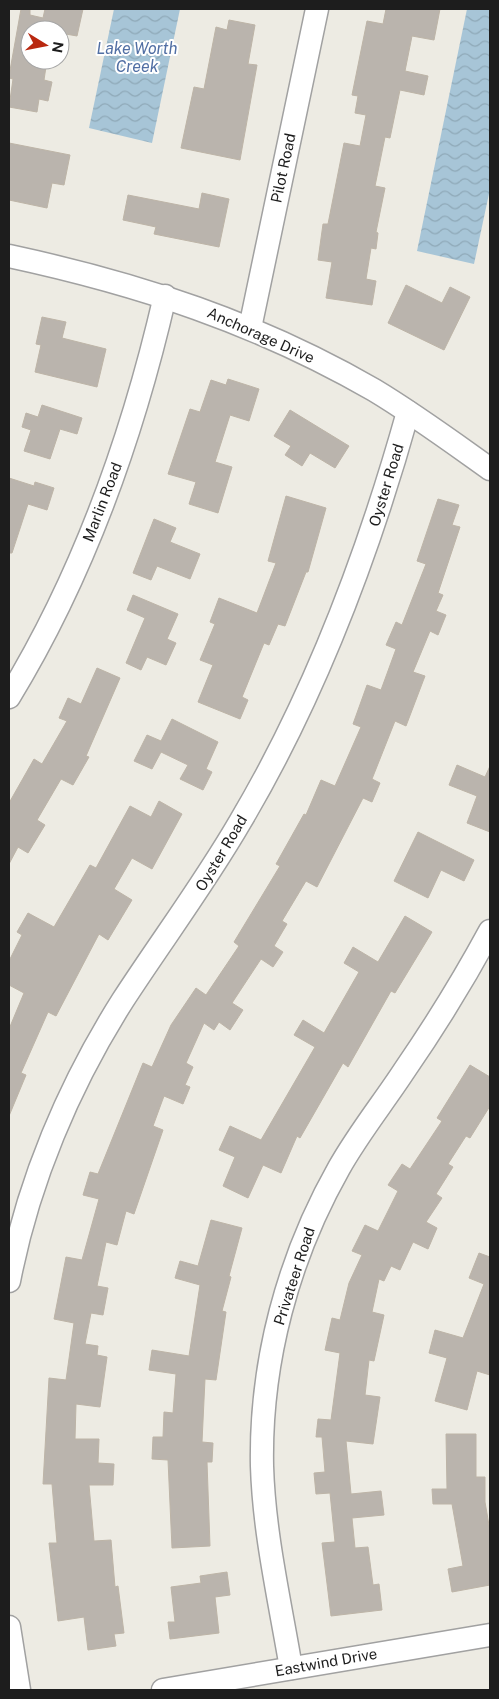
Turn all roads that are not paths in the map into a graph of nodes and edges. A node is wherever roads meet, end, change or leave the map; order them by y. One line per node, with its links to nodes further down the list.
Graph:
1 (317, 9): 4 (street, Pilot Road)
2 (9, 256): 3 (street, Anchorage Drive)
3 (166, 296): 4 (street, Anchorage Drive); 7 (street, Marlin Road)
4 (250, 328): 5 (street, Anchorage Drive)
5 (408, 412): 6 (street, Anchorage Drive); 9 (street, Oyster Road)
6 (490, 469)
7 (9, 697)
8 (490, 931): 12 (street, Privateer Road)
9 (9, 1281)
10 (9, 1627): 13 (street)
11 (490, 1634): 12 (street, Eastwind Drive)
12 (291, 1668): 14 (street, Eastwind Drive)
13 (19, 1690)
14 (163, 1690)

